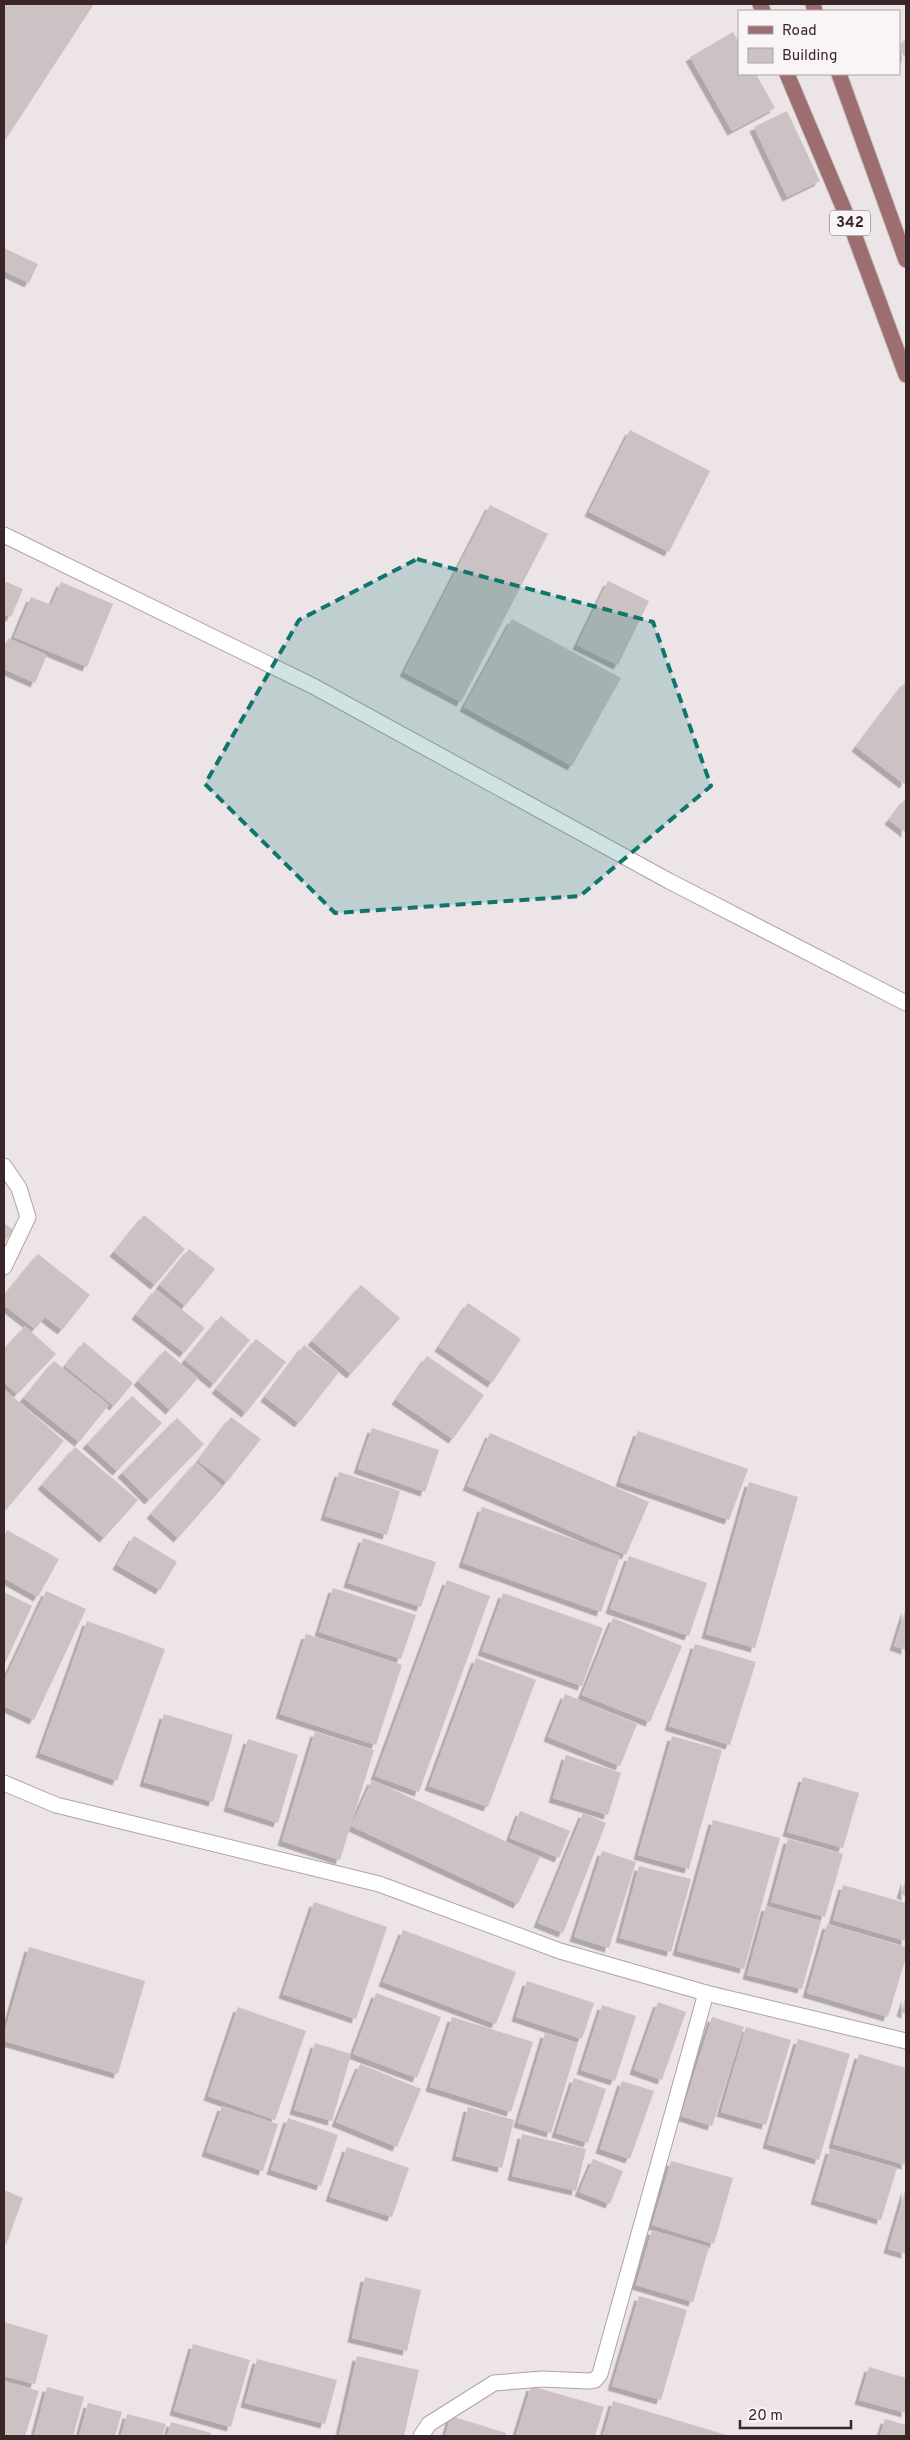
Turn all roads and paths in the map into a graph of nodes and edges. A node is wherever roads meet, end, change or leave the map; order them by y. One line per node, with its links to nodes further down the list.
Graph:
1 (788, 75): 4 (main road, 342)
2 (839, 75): 3 (main road, 342)
3 (906, 260)
4 (906, 375)
5 (4, 535): 6 (street)
6 (906, 1003)
7 (4, 1166): 8 (street)
8 (4, 1267)
9 (4, 1783): 10 (street)
10 (706, 1994): 11 (street); 12 (street)
11 (906, 2041)
12 (421, 2436)

